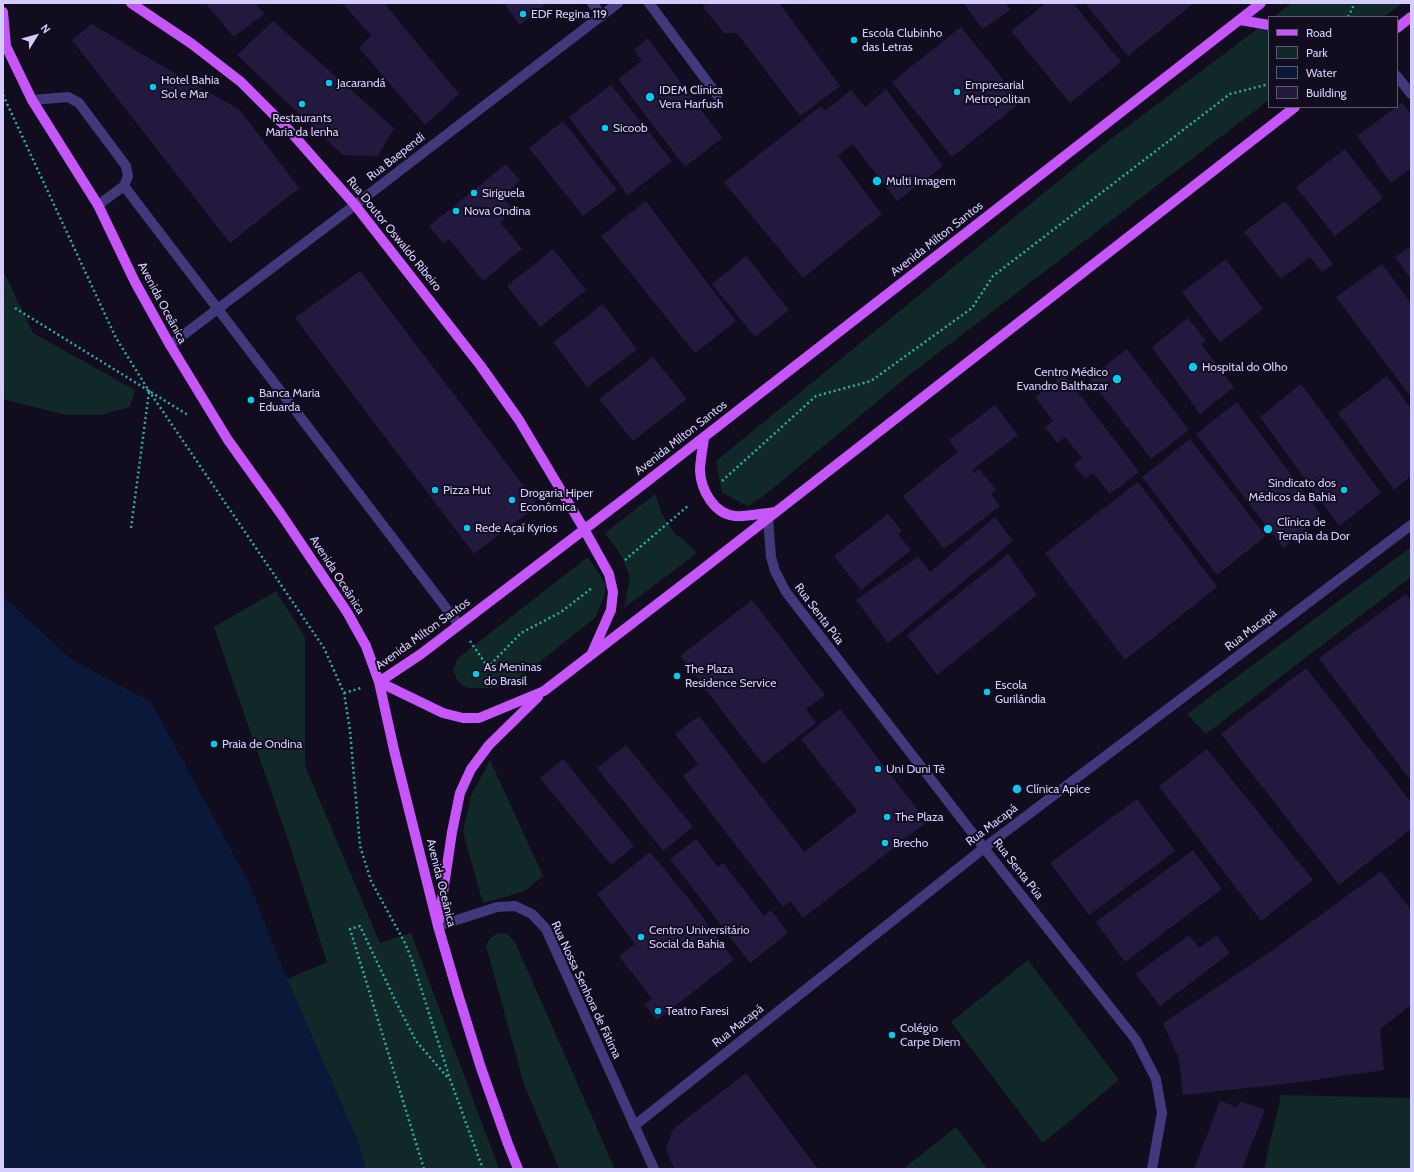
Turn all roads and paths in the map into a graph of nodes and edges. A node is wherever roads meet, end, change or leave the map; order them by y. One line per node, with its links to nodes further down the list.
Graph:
1 (131, 3): 24 (main road, Rua Doutor Oswaldo Ribeiro)
2 (592, 3): 8 (street)
3 (618, 3): 8 (street, Rua Baependi)
4 (649, 3): 19 (street)
5 (1261, 3): 11 (main road, Avenida Milton Santos)
6 (1355, 3): 9 (path)
7 (3, 12): 14 (main road, Avenida Oceânica)
8 (602, 16): 24 (street, Rua Baependi)
9 (1348, 16)
10 (1411, 17): 13 (main road)
11 (1240, 20): 12 (main road); 30 (main road, Avenida Milton Santos)
12 (1268, 25)
13 (1398, 27)
14 (5, 45): 20 (main road, Avenida Oceânica)
15 (1398, 77): 17 (street)
16 (1268, 84): 31 (path)
17 (1411, 94)
18 (3, 95): 28 (path)
19 (716, 95)
20 (32, 100): 22 (street); 23 (main road, Avenida Oceânica)
21 (1294, 108): 32 (main road, Avenida Milton Santos)
22 (124, 186): 23 (street); 26 (street)
23 (98, 205): 27 (main road, Avenida Oceânica)
24 (355, 205): 26 (street, Rua Baependi); 35 (main road, Rua Doutor Oswaldo Ribeiro)
25 (15, 308): 28 (path)
26 (218, 310): 27 (street, Rua Baependi); 37 (street)
27 (170, 345): 39 (main road, Avenida Oceânica)
28 (149, 391): 29 (path); 34 (path); 43 (path)
29 (188, 416)
30 (704, 437): 31 (main road); 35 (main road, Avenida Milton Santos)
31 (708, 494): 32 (main road); 36 (path)
32 (772, 515): 38 (main road, Avenida Milton Santos); 41 (street, Rua Senta Púa)
33 (1411, 524): 41 (street, Rua Macapá)
34 (131, 528)
35 (584, 529): 36 (main road, Rua Doutor Oswaldo Ribeiro); 37 (main road, Avenida Milton Santos)
36 (609, 574): 37 (path); 38 (main road, Rua Doutor Oswaldo Ribeiro)
37 (459, 625): 39 (main road, Avenida Milton Santos)
38 (591, 655): 40 (main road, Avenida Milton Santos)
39 (379, 682): 40 (main road, Avenida Milton Santos); 42 (main road, Avenida Oceânica)
40 (544, 691): 42 (main road)
41 (984, 848): 44 (street, Rua Macapá); 49 (street, Rua Senta Púa)
42 (438, 926): 44 (street, Rua Nossa Senhora de Fátima); 47 (main road, Avenida Oceânica)
43 (451, 1082): 45 (path); 46 (path)
44 (634, 1126): 48 (street, Rua Nossa Senhora de Fátima)
45 (424, 1169)
46 (483, 1169)
47 (518, 1169)
48 (654, 1169)
49 (1152, 1169)

